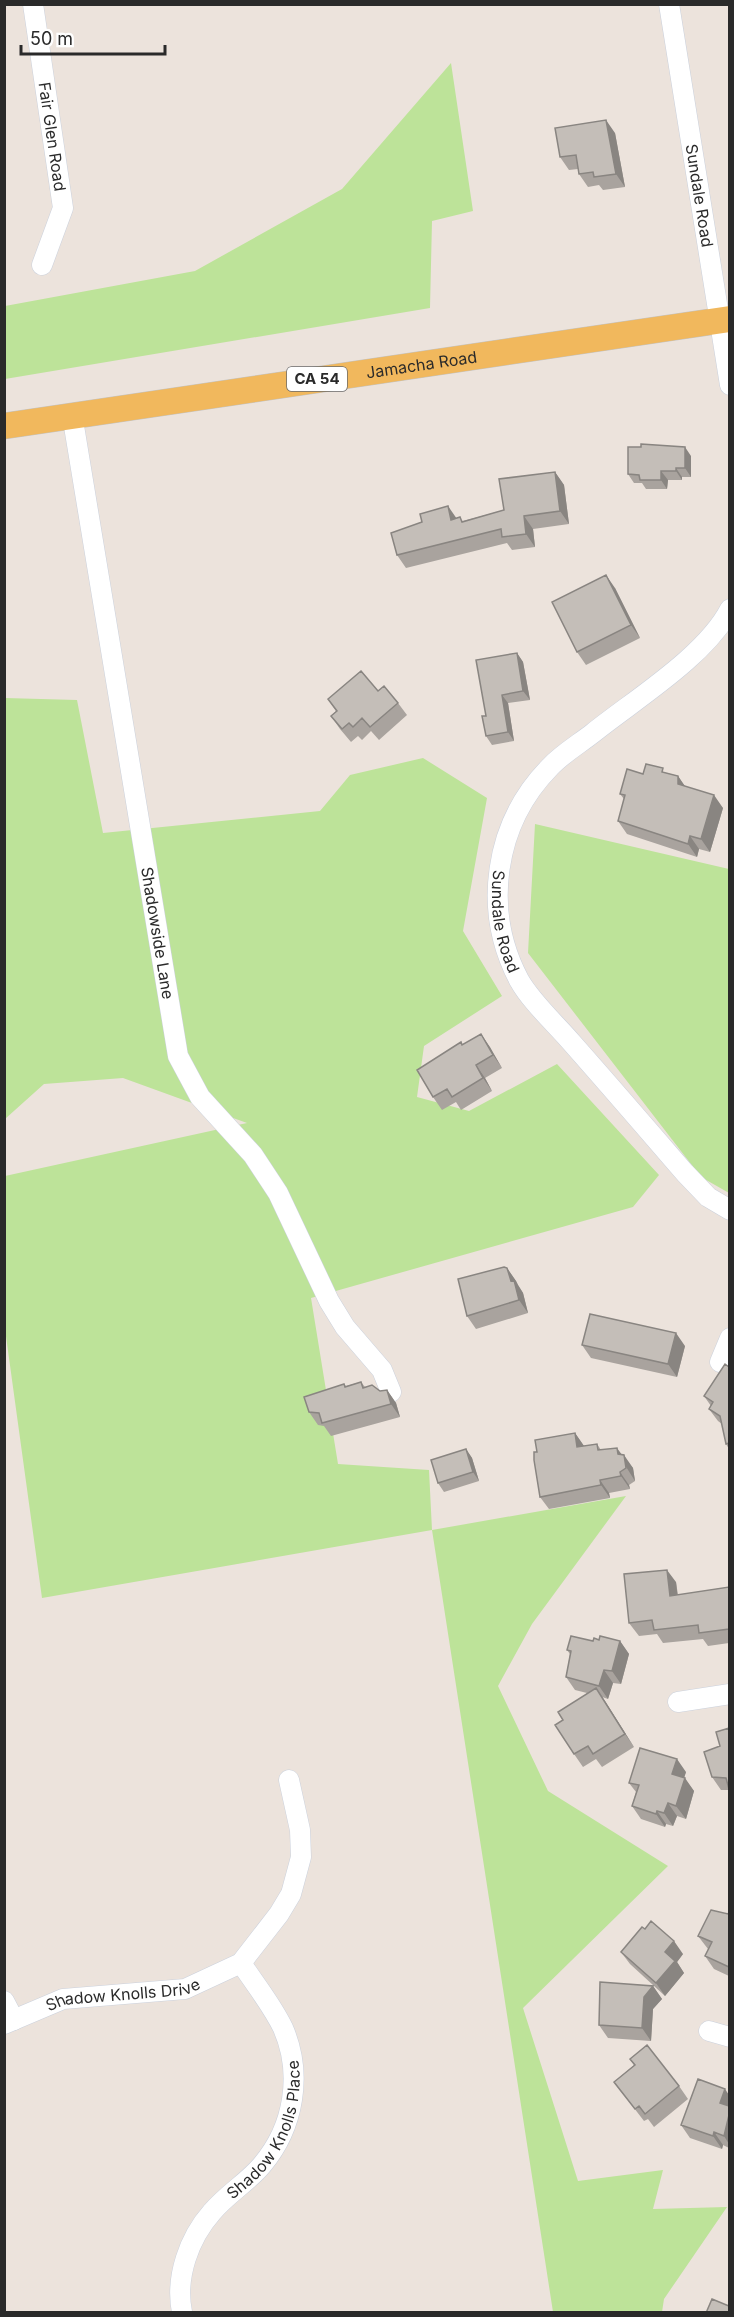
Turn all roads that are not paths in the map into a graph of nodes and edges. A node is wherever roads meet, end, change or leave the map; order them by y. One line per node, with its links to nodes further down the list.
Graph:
1 (33, 4): 3 (street, Fair Glen Road)
2 (669, 4): 4 (street, Sundale Road)
3 (42, 265)
4 (725, 320): 5 (street, Sundale Road); 6 (main road, Jamacha Road / CA 54)
5 (729, 385)
6 (72, 414): 7 (main road, Jamacha Road / CA 54); 12 (street, Shadowside Lane)
7 (4, 426)
8 (729, 609): 9 (street, Sundale Road)
9 (729, 1210)
10 (729, 1338): 11 (street)
11 (720, 1362)
12 (392, 1392)
13 (729, 1694): 14 (street)
14 (678, 1702)
15 (289, 1780): 16 (street)
16 (241, 1963): 18 (street, Shadow Knolls Drive); 21 (street, Shadow Knolls Place)
17 (4, 2001): 18 (street)
18 (9, 2022)
19 (709, 2031): 20 (street)
20 (729, 2037)
21 (182, 2313)

